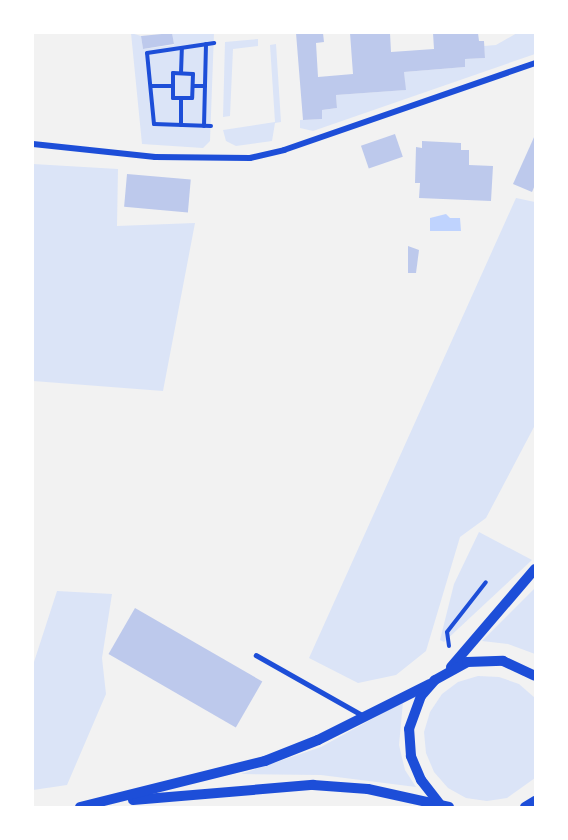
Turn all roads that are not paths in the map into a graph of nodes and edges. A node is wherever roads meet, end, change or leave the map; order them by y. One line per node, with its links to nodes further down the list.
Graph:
1 (535, 63): 2 (street)
2 (33, 144)
3 (535, 569): 5 (street)
4 (256, 655): 8 (lane)
5 (450, 669): 6 (street); 7 (street)
6 (535, 675)
7 (430, 684): 8 (street); 11 (street)
8 (366, 718): 9 (street)
9 (118, 800): 11 (street); 12 (street)
10 (535, 801): 13 (street)
11 (444, 805)
12 (80, 807)
13 (525, 807)

